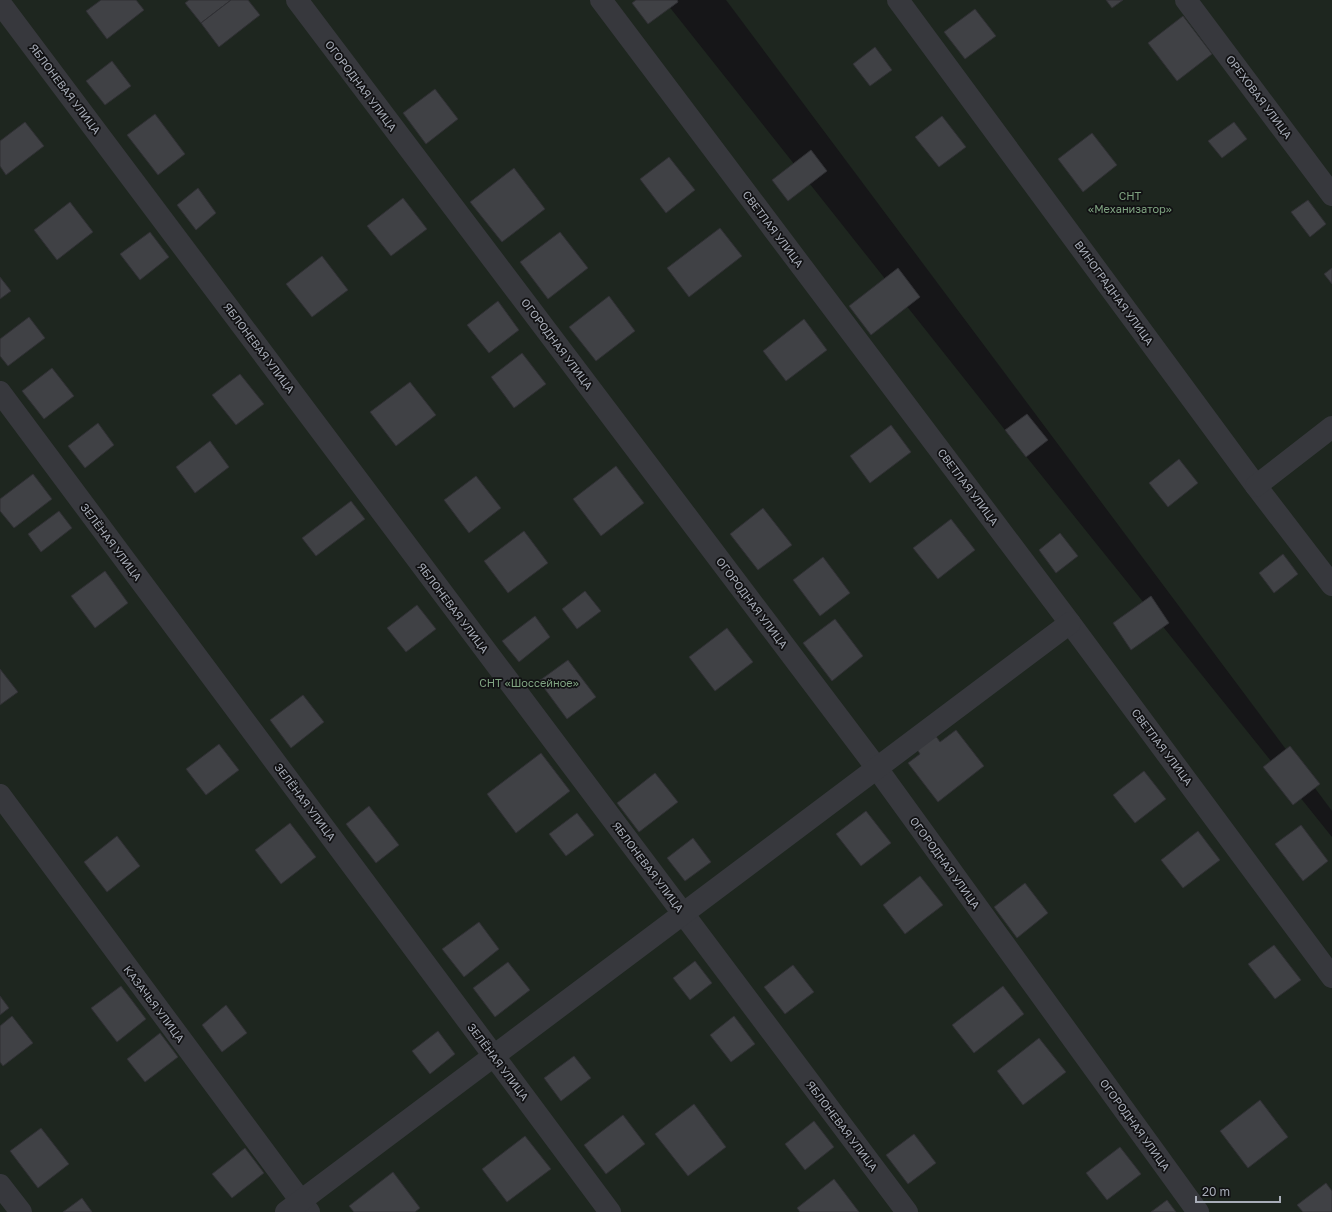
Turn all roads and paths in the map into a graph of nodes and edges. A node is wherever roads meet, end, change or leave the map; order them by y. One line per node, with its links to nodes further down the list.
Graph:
1 (297, 0): 12 (street, ОГОРОДНАЯ УЛИЦА)
2 (601, 0): 11 (street, СВЕТЛАЯ УЛИЦА)
3 (898, 0): 9 (street, ВИНОГРАДНАЯ УЛИЦА)
4 (1186, 0): 6 (street, ОРЕХОВАЯ УЛИЦА)
5 (0, 3): 14 (street, ЯБЛОНЕВАЯ УЛИЦА)
6 (1332, 195)
7 (0, 392): 16 (street, ЗЕЛЁНАЯ УЛИЦА)
8 (1332, 427): 9 (street)
9 (1256, 486): 10 (street, ВИНОГРАДНАЯ УЛИЦА)
10 (1332, 585)
11 (1070, 623): 12 (street); 15 (street, СВЕТЛАЯ УЛИЦА)
12 (876, 767): 14 (street); 22 (street, ОГОРОДНАЯ УЛИЦА)
13 (0, 796): 18 (street, КАЗАЧЬЯ УЛИЦА)
14 (683, 914): 16 (street); 21 (street, ЯБЛОНЕВАЯ УЛИЦА)
15 (1332, 977)
16 (494, 1057): 18 (street); 20 (street, ЗЕЛЁНАЯ УЛИЦА)
17 (0, 1185): 19 (street)
18 (298, 1208)
19 (20, 1212)
20 (610, 1212)
21 (907, 1212)
22 (1198, 1212)

